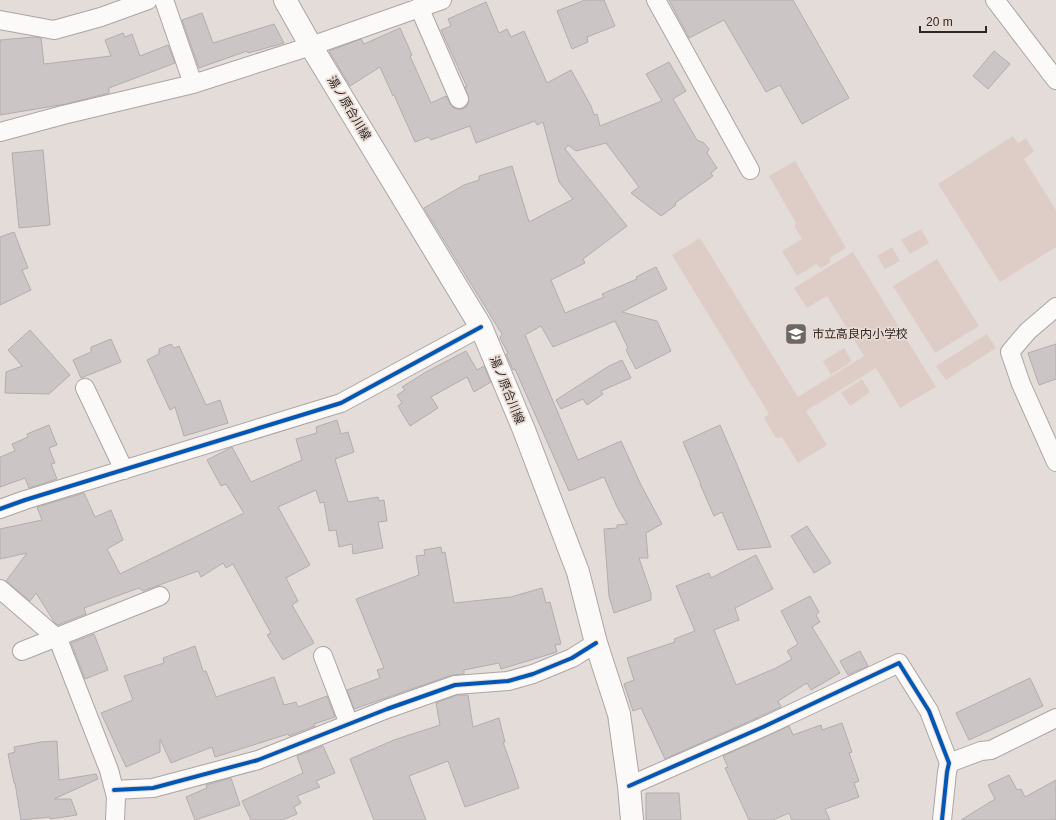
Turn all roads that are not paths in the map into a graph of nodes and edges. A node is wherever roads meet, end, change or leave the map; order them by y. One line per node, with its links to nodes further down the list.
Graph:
1 (148, 0): 8 (street)
2 (164, 0): 11 (street)
3 (285, 0): 9 (main road, 湯ノ原合川線)
4 (442, 0): 7 (street)
5 (656, 0): 14 (street)
6 (995, 0): 10 (street)
7 (419, 7): 9 (street); 12 (street)
8 (0, 20)
9 (311, 46): 11 (street); 16 (main road, 湯ノ原合川線)
10 (1056, 80)
11 (193, 84): 13 (street)
12 (459, 99)
13 (0, 132)
14 (750, 170)
15 (1056, 307): 18 (street)
16 (481, 327): 19 (street); 24 (main road, 湯ノ原合川線)
17 (85, 388): 19 (street)
18 (1056, 462)
19 (124, 470): 20 (street)
20 (0, 509)
21 (0, 589): 23 (street)
22 (160, 596): 23 (street)
23 (56, 638): 25 (street); 31 (street)
24 (596, 643): 28 (street); 30 (main road, 湯ノ原合川線)
25 (22, 651)
26 (323, 656): 28 (street)
27 (1056, 718): 29 (street)
28 (349, 724): 31 (street)
29 (950, 763): 30 (street); 34 (street)
30 (629, 786): 33 (main road, 湯ノ原合川線)
31 (114, 790): 32 (street)
32 (115, 820)
33 (632, 820)
34 (942, 820)

